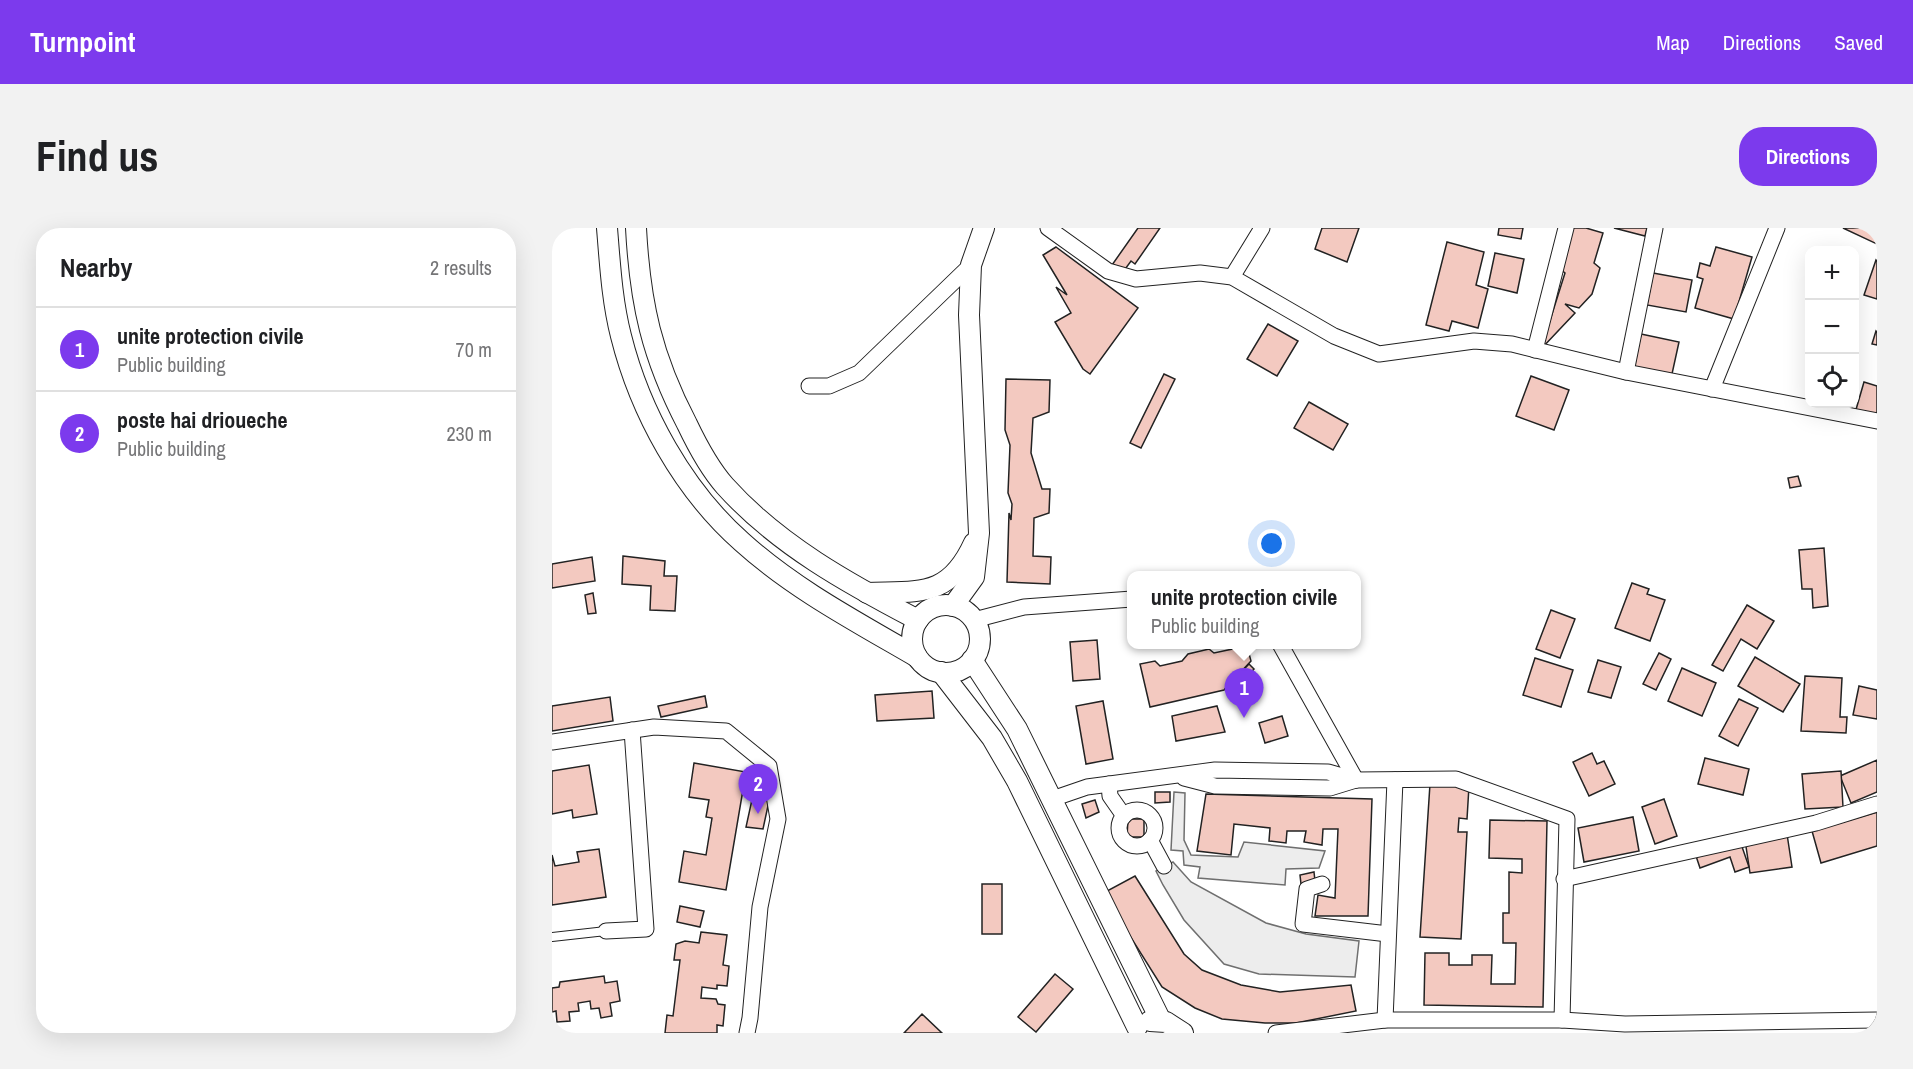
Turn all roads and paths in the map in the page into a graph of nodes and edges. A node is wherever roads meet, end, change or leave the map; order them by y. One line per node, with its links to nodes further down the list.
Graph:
1 (607, 228): 23 (street)
2 (636, 228): 17 (street)
3 (1048, 228): 10 (street)
4 (1262, 228): 10 (street)
5 (1566, 228): 11 (street)
6 (1655, 228): 12 (street)
7 (1777, 228): 14 (street)
8 (981, 233): 9 (street)
9 (971, 266): 13 (street); 16 (street)
10 (1232, 277): 11 (street)
11 (1535, 350): 12 (street)
12 (1626, 372): 14 (street)
13 (809, 386)
14 (1712, 389): 15 (street)
15 (1877, 421)
16 (979, 533): 17 (street); 19 (street)
17 (867, 593): 20 (street)
18 (1127, 599): 21 (street)
19 (953, 606): 20 (street); 21 (street)
20 (918, 620): 23 (street)
21 (974, 621): 24 (street)
22 (1282, 649): 28 (street)
23 (917, 657): 25 (street)
24 (972, 660): 25 (street); 31 (street)
25 (941, 672): 45 (street)
26 (632, 730): 27 (street); 38 (street); 46 (street)
27 (552, 742)
28 (1356, 780): 29 (street); 30 (street)
29 (1395, 780): 36 (street); 39 (street)
30 (1109, 784): 31 (street); 33 (street)
31 (1052, 799): 44 (street)
32 (1877, 804): 36 (street)
33 (1124, 816): 34 (street); 34 (street)
34 (1150, 840): 35 (street)
35 (1164, 866)
36 (1564, 879): 42 (street)
37 (1322, 884): 39 (street)
38 (606, 932): 40 (lane)
39 (1388, 934): 41 (street)
40 (552, 937)
41 (1385, 1020): 42 (street); 48 (street)
42 (1562, 1020): 43 (street)
43 (1877, 1020)
44 (1161, 1021): 45 (street); 47 (street)
45 (1134, 1030)
46 (747, 1033)
47 (1183, 1033)
48 (1276, 1033)

